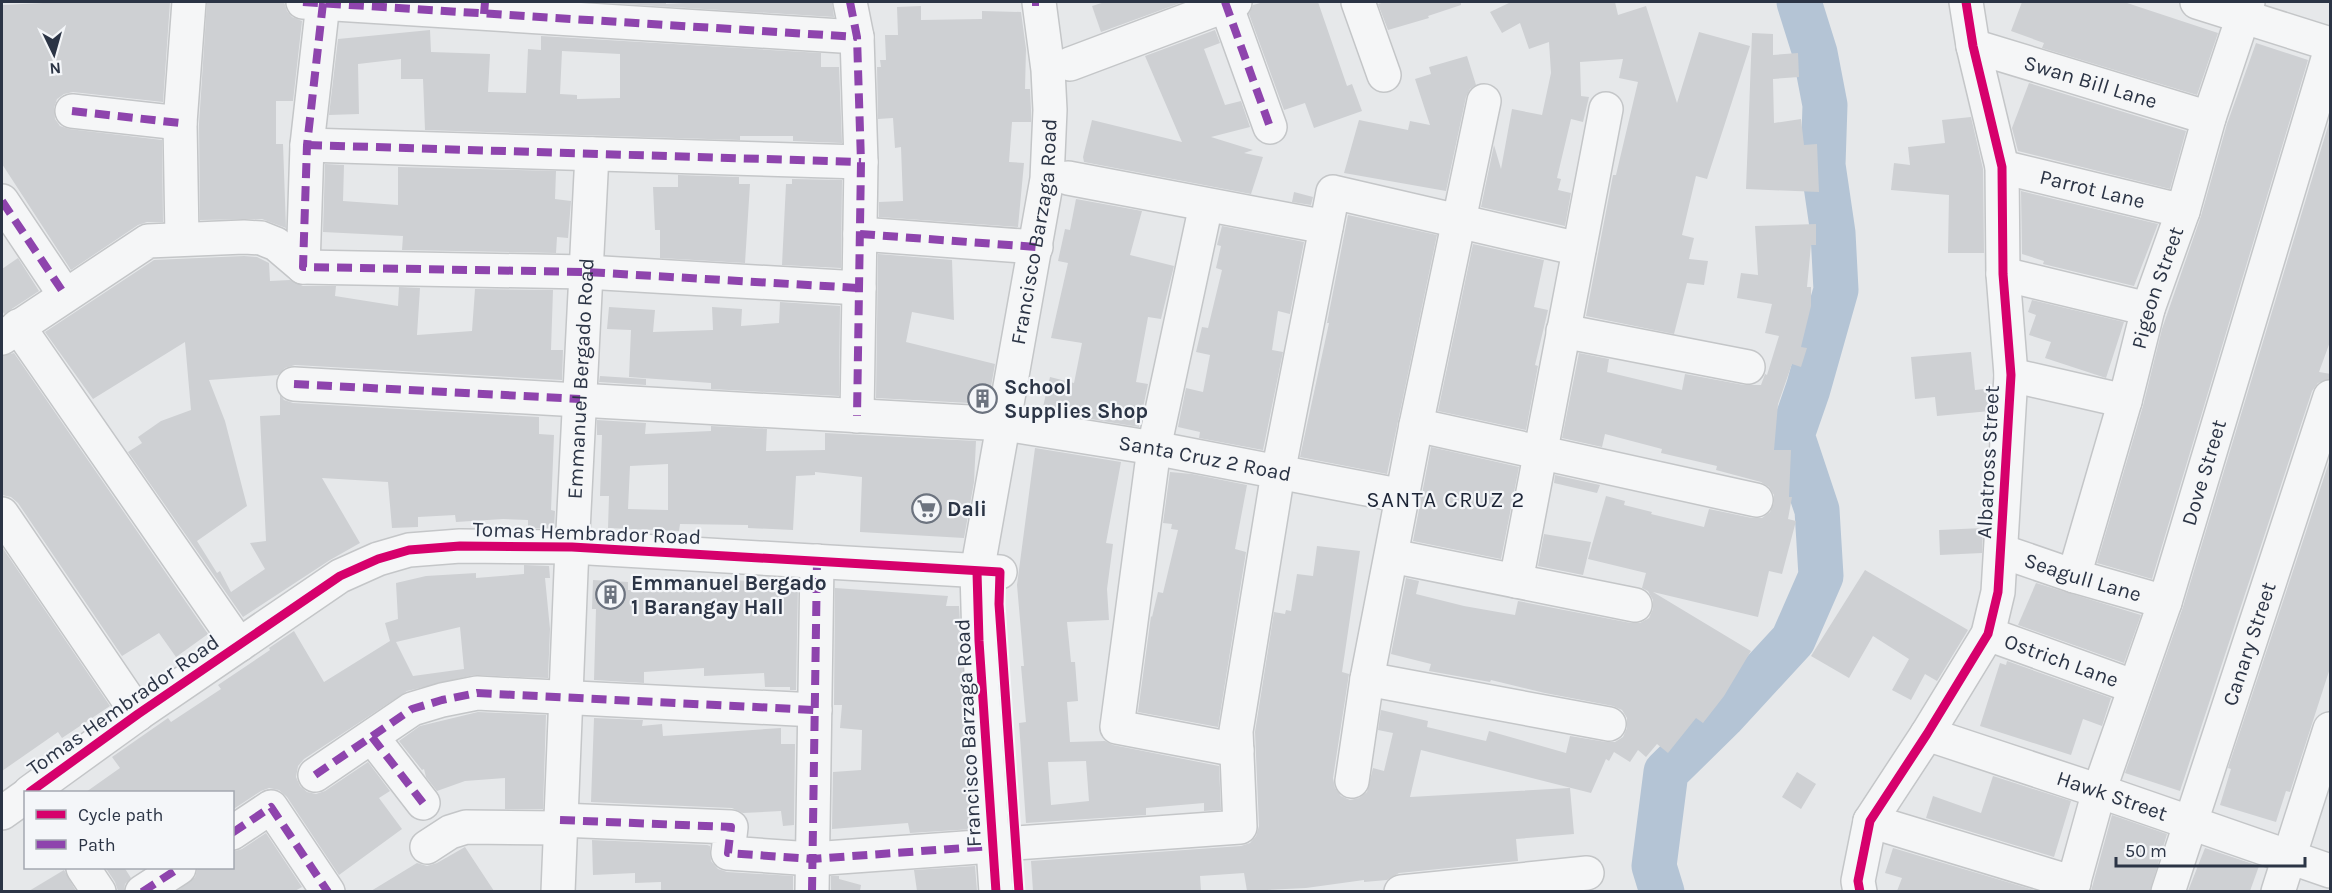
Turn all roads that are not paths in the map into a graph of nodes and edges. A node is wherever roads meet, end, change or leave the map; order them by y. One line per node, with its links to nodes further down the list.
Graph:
1 (189, 2): 23 (street)
2 (313, 2): 11 (street); 25 (street)
3 (850, 2): 13 (street)
4 (1032, 2): 5 (street)
5 (1039, 2): 37 (street, Francisco Barzaga Road)
6 (1061, 2): 17 (street, Francisco Barzaga Road)
7 (1358, 2): 18 (street)
8 (1966, 2): 15 (street, Albatross Street)
9 (2197, 2): 12 (street)
10 (1229, 3): 17 (street); 24 (street)
11 (484, 8): 13 (street)
12 (2246, 8): 14 (street); 22 (street, Pigeon Street)
13 (857, 37): 27 (street)
14 (2331, 44)
15 (1973, 46): 22 (street, Swan Bill Lane); 28 (street, Albatross Street)
16 (2331, 52): 69 (street, Dove Street)
17 (1070, 64): 29 (street, Francisco Barzaga Road)
18 (1384, 75)
19 (1484, 101): 33 (street)
20 (1606, 108): 38 (street)
21 (72, 111): 23 (street)
22 (2210, 118): 32 (street, Pigeon Street)
23 (180, 123): 36 (street)
24 (1270, 128)
25 (307, 145): 26 (street); 39 (street)
26 (592, 154): 27 (street); 40 (street, Emmanuel Bergado Road)
27 (861, 162): 35 (street)
28 (2002, 167): 32 (street, Parrot Lane); 41 (street, Albatross Street)
29 (1068, 178): 31 (street); 55 (street, Francisco Barzaga Road)
30 (2, 201): 43 (street)
31 (1206, 205): 34 (street); 56 (street)
32 (2183, 211): 44 (street, Pigeon Street)
33 (1458, 223): 34 (street); 38 (street); 54 (street)
34 (1326, 226): 58 (street)
35 (860, 234): 37 (street); 42 (street)
36 (182, 238): 39 (street); 43 (street)
37 (1036, 247): 55 (street, Francisco Barzaga Road)
38 (1579, 249): 45 (street)
39 (303, 267): 40 (street)
40 (586, 272): 42 (street); 51 (street, Emmanuel Bergado Road)
41 (2003, 274): 44 (street); 48 (street, Albatross Street)
42 (859, 288): 53 (street)
43 (65, 295): 46 (street)
44 (2148, 309): 52 (street, Pigeon Street)
45 (1563, 331): 47 (street); 57 (street)
46 (10, 332): 72 (street)
47 (1748, 367)
48 (2011, 375): 52 (street); 63 (street, Albatross Street)
49 (294, 384): 51 (street, Santa Cruz 2 Road)
50 (2331, 397): 91 (street, Canary Street)
51 (580, 399): 53 (street, Santa Cruz 2 Road); 62 (street, Emmanuel Bergado Road)
52 (2126, 401): 67 (street, Pigeon Street)
53 (857, 416): 55 (street, Santa Cruz 2 Road)
54 (1416, 424): 57 (street); 59 (street)
55 (1014, 425): 56 (street, Santa Cruz 2 Road); 66 (street, Francisco Barzaga Road)
56 (1154, 448): 58 (street, Santa Cruz 2 Road); 82 (street)
57 (1540, 452): 60 (street); 68 (street)
58 (1278, 473): 59 (street, Santa Cruz 2 Road); 82 (street)
59 (1403, 496): 64 (street)
60 (1756, 501)
61 (2, 514): 77 (street)
62 (572, 548): 65 (street, Tomas Hembrador Road); 72 (street, Tomas Hembrador Road); 75 (street, Emmanuel Bergado Road)
63 (2001, 551): 67 (street, Seagull Lane); 71 (street, Albatross Street)
64 (1392, 556): 68 (street); 73 (street)
65 (817, 561): 66 (street, Tomas Hembrador Road); 76 (street)
66 (988, 572): 94 (street, Francisco Barzaga Road)
67 (2074, 576): 69 (street, Seagull Lane)
68 (1516, 581): 70 (street)
69 (2165, 602): 74 (street, Dove Street)
70 (1635, 605)
71 (1988, 634): 74 (street, Ostrich Lane); 80 (street, Albatross Street)
72 (239, 645): 77 (street, Tomas Hembrador Road)
73 (1367, 679): 78 (street); 84 (street)
74 (2135, 687): 85 (street, Dove Street)
75 (566, 698): 76 (street); 81 (street); 92 (street, Emmanuel Bergado Road)
76 (814, 710): 97 (street)
77 (138, 714): 86 (street, Tomas Hembrador Road)
78 (1610, 724)
79 (2331, 729): 96 (street)
80 (1927, 734): 85 (street, Hawk Street); 90 (street, Albatross Street)
81 (372, 736): 83 (street); 88 (street)
82 (1237, 750): 94 (street)
83 (315, 775)
84 (1352, 781)
85 (2099, 790): 91 (street, Hawk Street); 102 (street, Dove Street)
86 (31, 791)
87 (24, 797): 89 (street, Tomas Hembrador Road)
88 (423, 803)
89 (2, 813)
90 (1870, 820): 102 (street); 111 (street, Albatross Street)
91 (2191, 823): 96 (street, Hawk Street); 112 (street, Canary Street)
92 (560, 824): 95 (street); 97 (street); 106 (street, Emmanuel Bergado Road)
93 (234, 832): 105 (street)
94 (1004, 845): 97 (street); 108 (street, Francisco Barzaga Road); 109 (street, Francisco Barzaga Road)
95 (427, 848)
96 (2289, 857): 100 (street, Hawk Street); 113 (street)
97 (812, 860): 107 (street)
98 (84, 869): 103 (street)
99 (176, 869): 104 (street)
100 (2331, 871)
101 (1587, 873): 110 (street)
102 (2073, 887)
103 (99, 891)
104 (142, 891)
105 (328, 891)
106 (558, 891)
107 (812, 891)
108 (996, 891)
109 (1020, 891)
110 (1401, 891)
111 (1860, 891)
112 (2168, 891)
113 (2278, 891)

